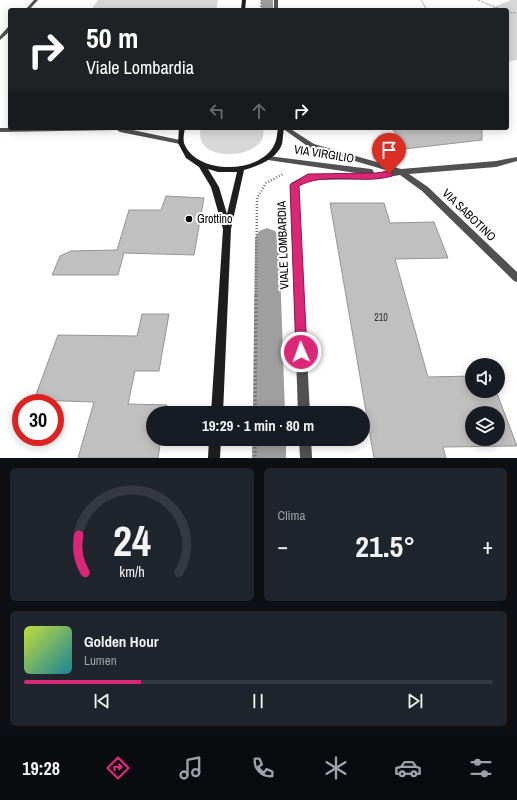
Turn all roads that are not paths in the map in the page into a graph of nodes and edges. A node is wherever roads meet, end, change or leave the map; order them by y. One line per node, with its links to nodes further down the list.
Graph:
1 (36, 0): 2 (street)
2 (28, 8)
3 (8, 30): 4 (street)
4 (0, 39)
5 (0, 130): 6 (street)
6 (118, 130): 10 (street)
7 (182, 130): 10 (main road)
8 (281, 130): 11 (main road)
9 (288, 130): 15 (street, VIA VIRGILIO)
10 (180, 142): 13 (main road)
11 (268, 158): 14 (main road); 15 (street, VIA VIRGILIO)
12 (517, 159): 15 (street, VIA VIRGILIO)
13 (201, 164): 14 (main road); 16 (main road)
14 (240, 169): 16 (main road)
15 (401, 172): 17 (street, VIA SABOTINO); 19 (street, VIALE LOMBARDIA)
16 (228, 230): 18 (main road)
17 (517, 278)
18 (217, 406)
19 (304, 406)
20 (215, 446): 22 (main road)
21 (305, 446): 23 (street)
22 (214, 458)
23 (306, 458)

